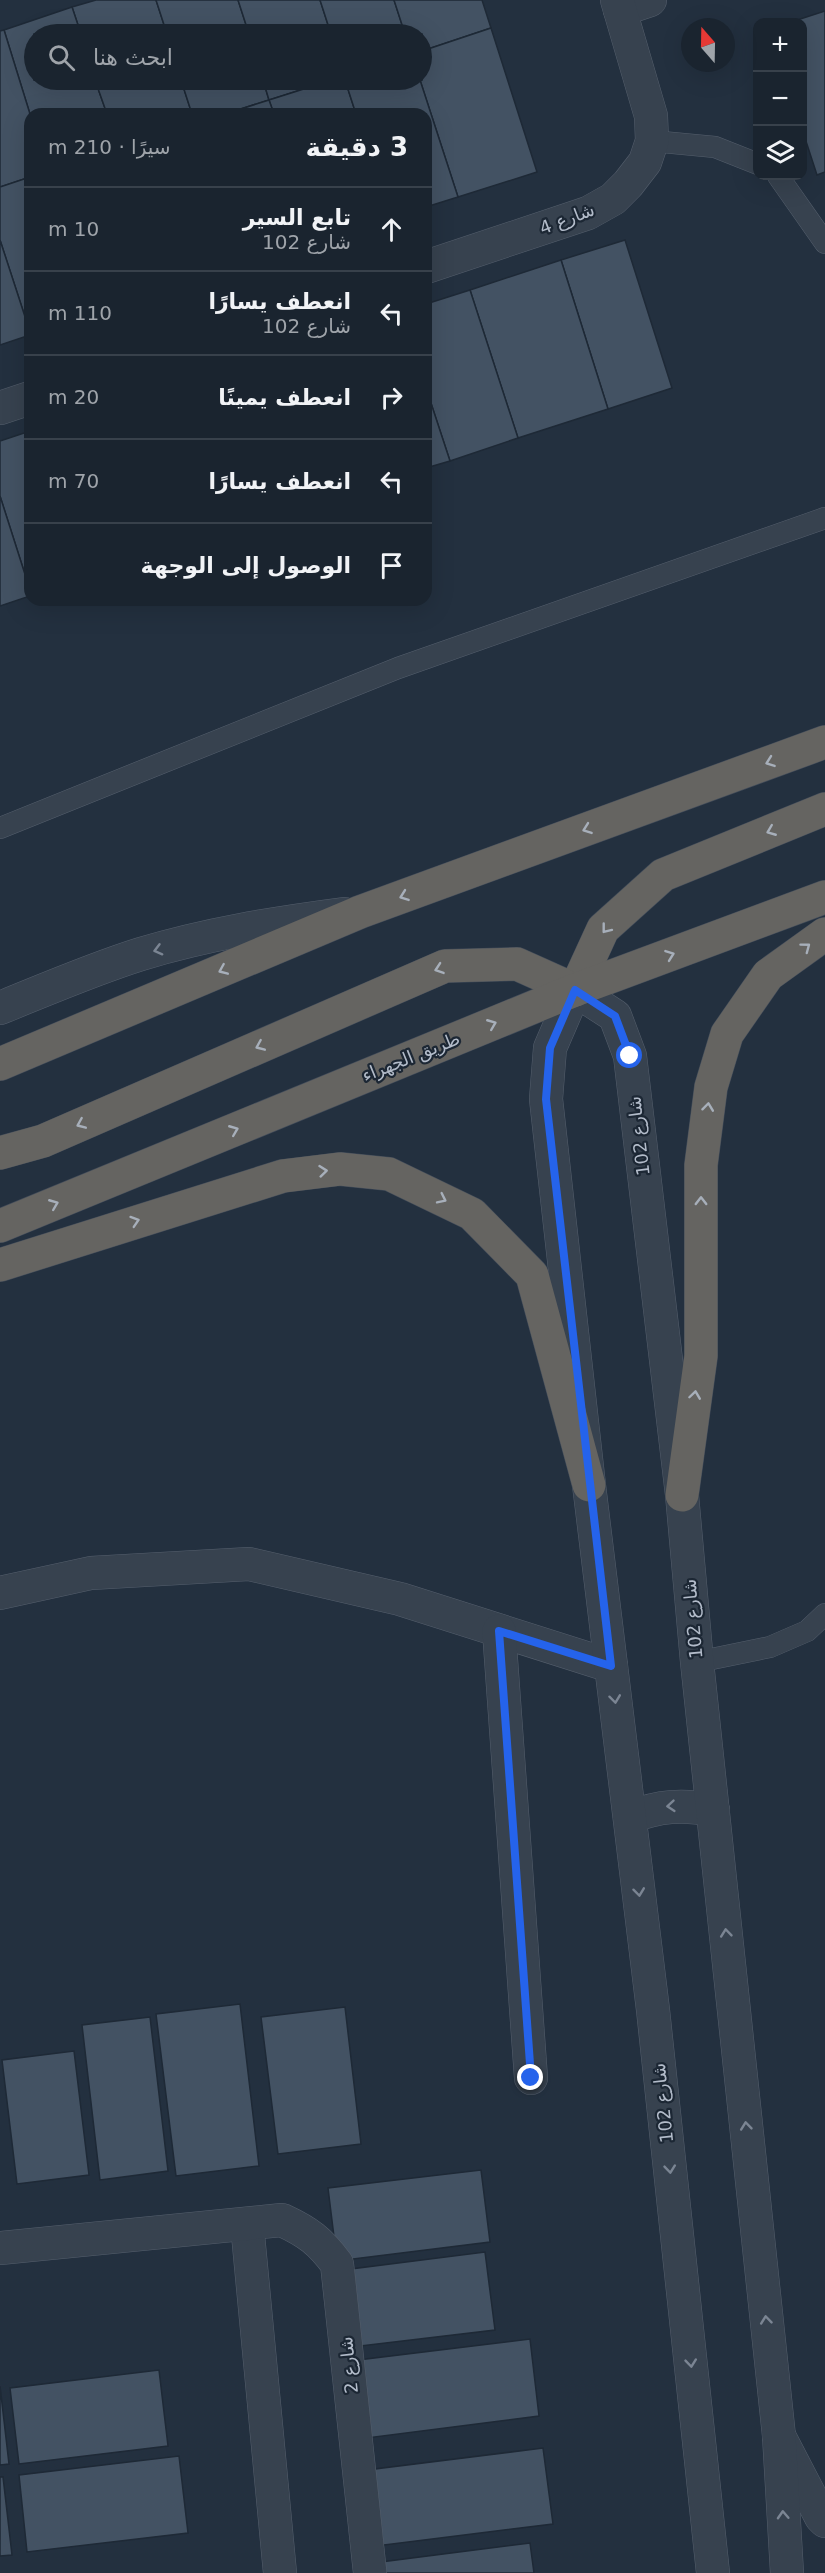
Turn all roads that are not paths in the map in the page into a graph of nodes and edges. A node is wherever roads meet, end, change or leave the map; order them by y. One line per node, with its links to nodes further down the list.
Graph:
1 (629, 3): 2 (street, شارع 4)
2 (652, 141): 3 (lane); 6 (street, شارع 4)
3 (753, 162)
4 (781, 180): 5 (lane)
5 (825, 243)
6 (432, 265)
7 (24, 400): 8 (street)
8 (0, 408)
9 (825, 518): 12 (lane)
10 (825, 742): 14 (highway, one-way to 14)
11 (825, 809): 16 (highway, one-way to 16)
12 (0, 828)
13 (825, 897): 16 (highway, طريق الجهراء, one-way to 13)
14 (360, 912): 17 (street, one-way to 17); 18 (highway, one-way to 18)
15 (825, 934): 23 (highway, one-way to 15)
16 (575, 990): 19 (highway, one-way to 19); 20 (highway, طريق الجهراء, one-way to 16); 22 (street, شارع 102); 23 (street, شارع 102)
17 (0, 1008)
18 (0, 1064)
19 (0, 1153)
20 (0, 1226)
21 (0, 1265): 22 (highway, one-way to 22)
22 (589, 1485): 28 (street, شارع 102)
23 (682, 1495): 27 (street, شارع 102)
24 (0, 1593): 26 (street)
25 (825, 1614): 27 (lane)
26 (499, 1631): 28 (street); 31 (street)
27 (697, 1662): 29 (street, شارع 102)
28 (611, 1666): 30 (street, شارع 102, one-way to 30)
29 (713, 1809): 30 (street, one-way to 30); 34 (street, شارع 102, one-way to 29)
30 (630, 1817): 38 (street, شارع 102, one-way to 38)
31 (531, 2078)
32 (247, 2224): 33 (street, شارع 2); 36 (street); 37 (street, شارع 2)
33 (0, 2248)
34 (779, 2436): 35 (street); 39 (street, شارع 102, one-way to 34)
35 (825, 2521)
36 (280, 2573)
37 (370, 2573)
38 (713, 2573)
39 (787, 2573)

